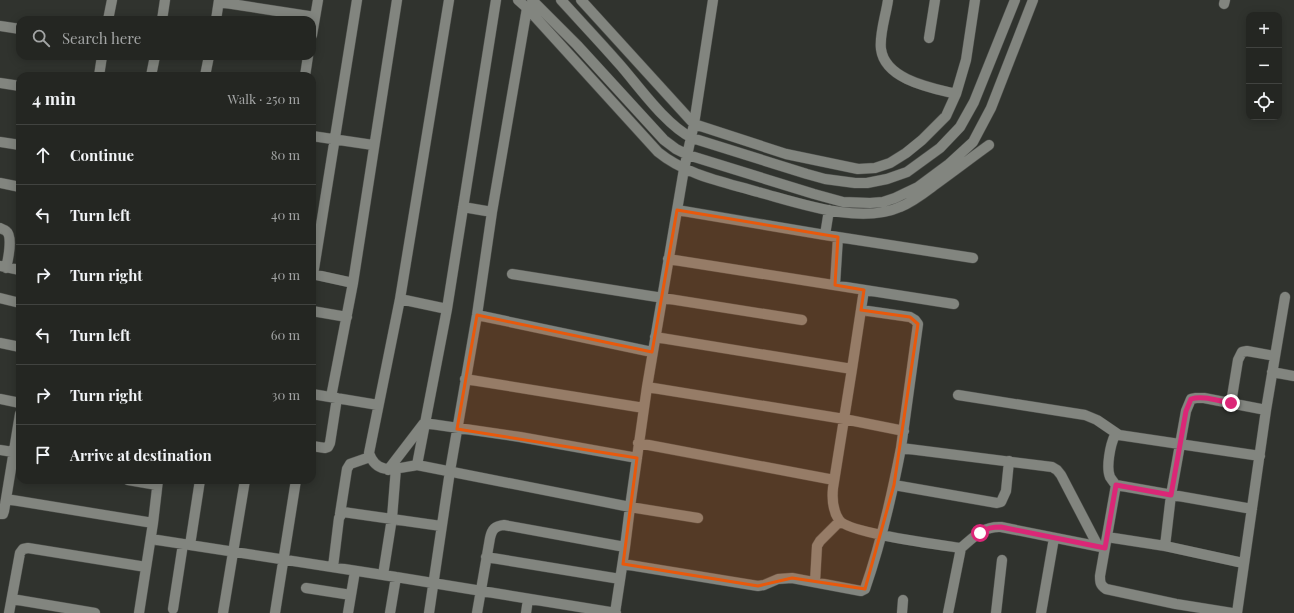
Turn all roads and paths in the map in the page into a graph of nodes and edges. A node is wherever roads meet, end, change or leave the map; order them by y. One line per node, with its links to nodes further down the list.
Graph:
1 (112, 0): 19 (street)
2 (166, 0): 20 (street)
3 (318, 0): 23 (street)
4 (357, 0): 41 (street)
5 (397, 0): 44 (street)
6 (449, 0): 69 (street)
7 (496, 0): 50 (street)
8 (518, 0): 18 (street)
9 (561, 0): 40 (street)
10 (581, 0): 38 (street)
11 (713, 0): 38 (street)
12 (888, 0): 37 (street)
13 (935, 0): 26 (street)
14 (975, 0): 37 (street)
15 (1015, 0): 40 (street)
16 (1033, 0): 46 (street)
17 (219, 1): 21 (street); 22 (street)
18 (530, 4): 46 (street); 47 (street); 53 (street)
19 (109, 16)
20 (163, 16)
21 (217, 16)
22 (309, 16)
23 (315, 16)
24 (0, 26): 25 (street)
25 (16, 28)
26 (929, 38)
27 (101, 60): 31 (street)
28 (154, 60): 32 (street)
29 (208, 60): 33 (street)
30 (307, 60): 34 (street)
31 (100, 72)
32 (152, 72)
33 (206, 72)
34 (306, 72)
35 (0, 83): 36 (street)
36 (16, 85)
37 (956, 94): 38 (street)
38 (694, 124): 40 (street)
39 (316, 137): 41 (street)
40 (692, 138): 46 (street)
41 (334, 140): 44 (street); 57 (street)
42 (0, 142): 43 (street)
43 (16, 144)
44 (373, 145): 64 (street)
45 (989, 145): 52 (street)
46 (688, 155): 47 (street)
47 (684, 169): 51 (street); 52 (street)
48 (0, 183): 49 (street)
49 (16, 186)
50 (463, 207): 53 (street); 73 (street)
51 (677, 210): 55 (street); 59 (street)
52 (829, 210): 55 (street)
53 (492, 212): 76 (street)
54 (0, 228): 60 (street)
55 (826, 235): 56 (street)
56 (838, 237): 58 (street); 65 (street)
57 (316, 255)
58 (973, 258)
59 (668, 259): 65 (street); 70 (street)
60 (3, 267): 61 (street)
61 (16, 269)
62 (512, 274): 70 (street)
63 (316, 275): 64 (street)
64 (353, 283): 77 (street)
65 (835, 285): 66 (street)
66 (864, 290): 72 (street); 74 (street)
67 (1285, 297): 83 (street)
68 (0, 298): 71 (street)
69 (400, 299): 73 (street); 95 (street)
70 (662, 299): 78 (street); 79 (street)
71 (16, 302)
72 (954, 304)
73 (447, 308): 99 (street)
74 (861, 310): 84 (street); 101 (street)
75 (316, 312): 77 (street)
76 (477, 315): 82 (street); 87 (street)
77 (347, 317): 91 (street)
78 (802, 320)
79 (655, 337): 82 (street); 84 (street)
80 (0, 343): 81 (street)
81 (16, 346)
82 (652, 352): 88 (street)
83 (1275, 356): 85 (street); 94 (street)
84 (852, 369): 98 (street)
85 (1272, 372): 86 (street); 97 (street)
86 (1294, 376)
87 (465, 379): 96 (street); 100 (street)
88 (646, 387): 96 (street); 98 (street)
89 (316, 395): 91 (street)
90 (958, 395): 102 (street)
91 (334, 398): 95 (street); 105 (street)
92 (0, 399): 93 (street)
93 (16, 402)
94 (1231, 403): 97 (street); 104 (street)
95 (378, 406): 109 (street)
96 (644, 408): 103 (street)
97 (1266, 410): 108 (street)
98 (844, 419): 101 (street); 116 (street)
99 (424, 423): 100 (street); 113 (street); 114 (street)
100 (457, 429): 111 (street); 115 (street)
101 (904, 431): 106 (street)
102 (1119, 435): 104 (street); 122 (street)
103 (638, 443): 111 (street); 116 (street)
104 (1180, 444): 108 (street); 123 (street)
105 (316, 447)
106 (901, 448): 112 (street); 121 (street)
107 (0, 450): 110 (street)
108 (1260, 456): 126 (street)
109 (370, 457): 114 (street); 128 (street)
110 (15, 458): 124 (street)
111 (637, 458): 125 (street)
112 (1009, 461): 121 (street); 141 (street)
113 (417, 465): 114 (street); 115 (street)
114 (392, 469): 129 (street)
115 (450, 471): 125 (street); 133 (street)
116 (834, 480): 131 (street)
117 (158, 484): 132 (street)
118 (199, 484): 138 (street)
119 (244, 484): 143 (street)
120 (295, 484): 145 (street)
121 (894, 485): 134 (street)
122 (1116, 485): 123 (street); 135 (street)
123 (1171, 495): 126 (street); 139 (street)
124 (6, 499): 127 (street); 132 (street)
125 (630, 507): 130 (street); 140 (street)
126 (1252, 509): 147 (street)
127 (0, 514)
128 (340, 514): 129 (street); 150 (street)
129 (392, 518): 133 (street); 152 (street)
130 (698, 518)
131 (840, 521): 134 (street); 155 (street)
132 (153, 523): 137 (street)
133 (441, 526): 156 (street)
134 (882, 534): 142 (street); 155 (street)
135 (1107, 537): 139 (street); 141 (street)
136 (1054, 538): 141 (street); 142 (street); 179 (street)
137 (151, 539): 138 (street); 149 (street)
138 (187, 544): 143 (street); 164 (street)
139 (1165, 546): 147 (street)
140 (625, 547): 144 (street); 148 (street)
141 (1101, 547): 163 (street)
142 (960, 548): 177 (street)
143 (234, 551): 145 (street); 168 (street)
144 (486, 557): 154 (street); 158 (street)
145 (284, 559): 150 (street); 169 (street)
146 (1002, 560): 178 (street)
147 (1243, 563): 181 (street)
148 (623, 564): 154 (street); 155 (street)
149 (146, 567): 160 (street); 167 (street)
150 (333, 567): 151 (street)
151 (355, 570): 152 (street); 159 (street)
152 (383, 575): 153 (street)
153 (396, 576): 156 (street); 171 (street)
154 (620, 579): 175 (street)
155 (815, 582)
156 (434, 584): 158 (street); 172 (street)
157 (306, 588): 159 (street)
158 (481, 590): 161 (street); 173 (street)
159 (351, 594): 170 (street)
160 (12, 599): 165 (street); 166 (street)
161 (528, 599): 174 (street); 175 (street)
162 (904, 600): 176 (street)
163 (1175, 608): 180 (street)
164 (173, 609)
165 (9, 613)
166 (96, 613)
167 (139, 613)
168 (224, 613)
169 (274, 613)
170 (348, 613)
171 (390, 613)
172 (429, 613)
173 (477, 613)
174 (526, 613)
175 (615, 613)
176 (902, 613)
177 (948, 613)
178 (996, 613)
179 (1042, 613)
180 (1232, 613)
181 (1236, 613)

